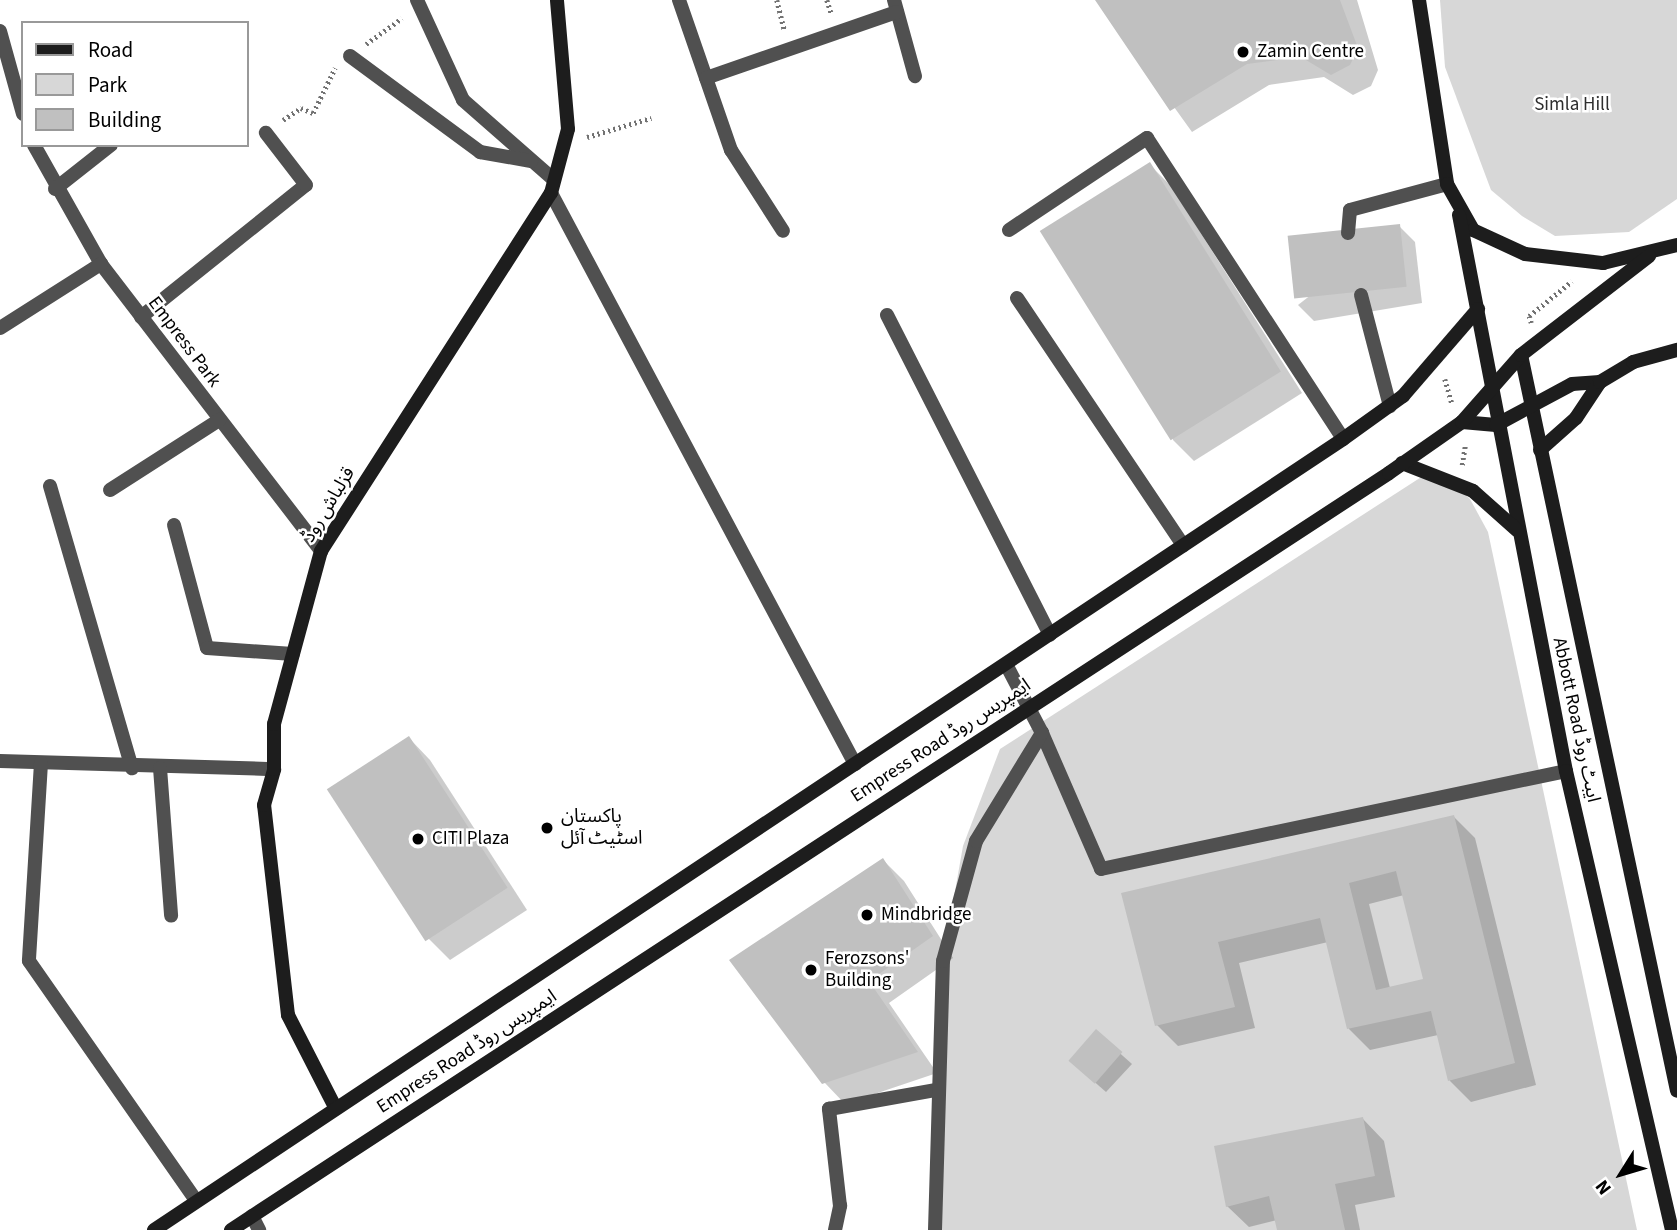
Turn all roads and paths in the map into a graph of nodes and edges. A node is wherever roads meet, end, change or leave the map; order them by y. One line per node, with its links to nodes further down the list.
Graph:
1 (417, 0): 18 (street)
2 (557, 0): 15 (main road, قزلباش روڈ)
3 (679, 0): 11 (street)
4 (777, 0): 8 (path)
5 (1419, 0): 19 (main road)
6 (895, 6): 8 (street); 10 (street)
7 (0, 31): 12 (street)
8 (790, 49): 11 (street)
9 (350, 56): 18 (street)
10 (915, 76)
11 (706, 78): 24 (street)
12 (21, 107)
13 (650, 117): 15 (path)
14 (265, 134): 33 (street)
15 (566, 144): 20 (main road, قزلباش روڈ)
16 (35, 147): 21 (street, Empress Park)
17 (109, 147): 21 (street)
18 (533, 161): 20 (street)
19 (1447, 184): 22 (main road); 25 (street)
20 (552, 186): 52 (main road, قزلباش روڈ); 60 (street)
21 (55, 190): 28 (street, Empress Park)
22 (1459, 215): 26 (main road); 31 (main road, Abbott Road ایبٹ روڈ)
23 (1009, 230): 44 (street)
24 (783, 231)
25 (1348, 233)
26 (1663, 251): 27 (main road); 36 (main road, Empress Road ایمپریس روڈ)
27 (1677, 262)
28 (101, 264): 33 (street, Empress Park); 34 (street)
29 (1361, 295): 40 (street)
30 (1017, 298): 51 (street)
31 (1478, 309): 38 (main road, Abbott Road ایبٹ روڈ); 40 (main road, Empress Road ایمپریس روڈ)
32 (887, 315): 53 (street)
33 (141, 317): 41 (street, Empress Park)
34 (0, 328)
35 (1677, 350): 37 (main road)
36 (1521, 355): 38 (main road, Empress Road ایمپریس روڈ); 39 (main road, Abbott Road ایبٹ روڈ)
37 (1600, 382): 39 (main road); 45 (main road)
38 (1492, 387): 42 (main road, Empress Road ایمپریس روڈ); 43 (main road, Abbott Road ایبٹ روڈ)
39 (1531, 405): 43 (main road); 45 (main road, Abbott Road ایبٹ روڈ)
40 (1390, 406): 44 (main road, Empress Road ایمپریس روڈ)
41 (219, 420): 48 (street); 52 (street, Empress Park)
42 (1462, 422): 43 (main road); 46 (main road, Empress Road ایمپریس روڈ)
43 (1496, 425): 50 (main road, Abbott Road ایبٹ روڈ)
44 (1343, 439): 51 (main road, Empress Road ایمپریس روڈ)
45 (1541, 450): 67 (main road, Abbott Road ایبٹ روڈ)
46 (1402, 463): 50 (main road); 56 (main road, Empress Road ایمپریس روڈ)
47 (50, 485): 61 (street)
48 (110, 490)
49 (174, 525): 54 (street)
50 (1517, 530): 64 (main road, Abbott Road ایبٹ روڈ)
51 (1183, 545): 53 (main road, Empress Road ایمپریس روڈ)
52 (321, 551): 54 (main road, قزلباش روڈ)
53 (1050, 635): 55 (main road, Empress Road ایمپریس روڈ)
54 (293, 654): 63 (main road, قزلباش روڈ)
55 (1007, 666): 56 (street); 60 (main road, Empress Road ایمپریس روڈ)
56 (1029, 705): 57 (street); 70 (main road, Empress Road ایمپریس روڈ)
57 (1042, 733): 64 (street); 66 (street)
58 (0, 761): 59 (street)
59 (41, 763): 61 (street); 69 (street)
60 (855, 764): 68 (main road, Empress Road ایمپریس روڈ)
61 (132, 768): 62 (street)
62 (160, 768): 63 (street); 65 (street)
63 (274, 769): 68 (main road, قزلباش روڈ)
64 (1566, 771): 76 (main road, Abbott Road ایبٹ روڈ)
65 (171, 916)
66 (936, 1090): 74 (street); 75 (street)
67 (1677, 1091)
68 (335, 1107): 69 (main road, Empress Road ایمپریس روڈ)
69 (196, 1200): 71 (main road, Empress Road ایمپریس روڈ)
70 (252, 1216): 72 (main road, Empress Road ایمپریس روڈ); 73 (street)
71 (154, 1230)
72 (231, 1230)
73 (259, 1230)
74 (835, 1230)
75 (935, 1230)
76 (1672, 1230)

